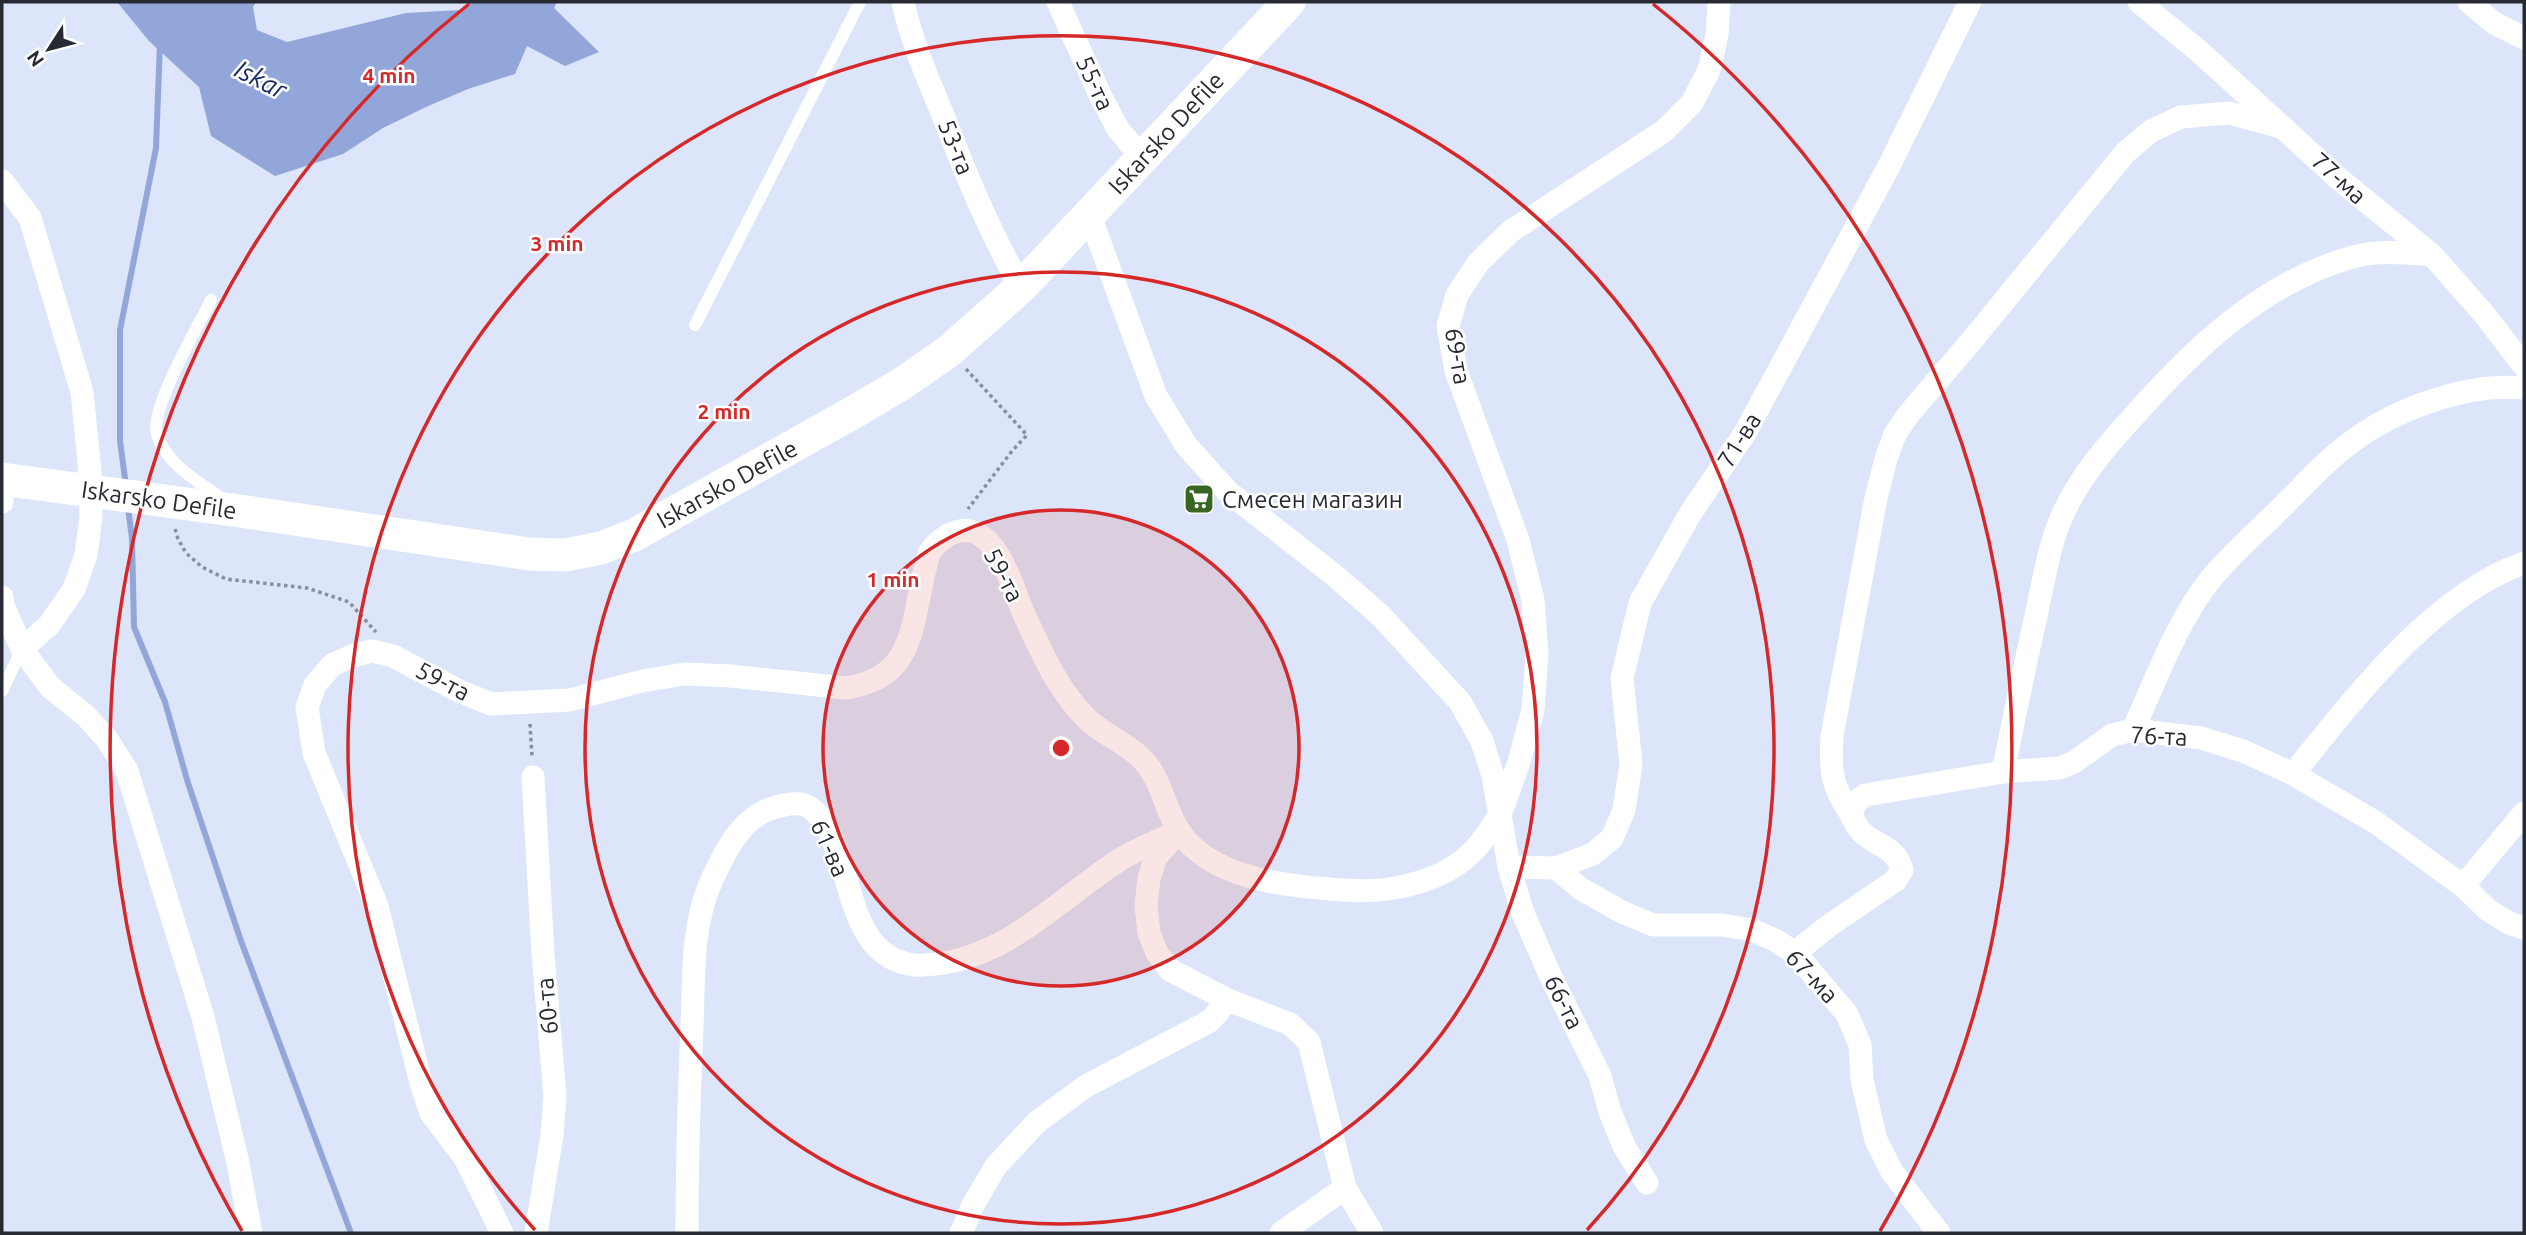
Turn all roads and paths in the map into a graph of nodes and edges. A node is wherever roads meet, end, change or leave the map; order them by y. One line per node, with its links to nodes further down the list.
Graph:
1 (860, 2): 17 (lane)
2 (903, 2): 15 (street, 53-та)
3 (1058, 2): 11 (street, 55-та)
4 (1289, 2): 11 (main road, Iskarsko Defile)
5 (1719, 2): 37 (street, 69-та)
6 (1970, 2): 40 (street, 71-ва)
7 (2139, 2): 10 (street, 77-ма)
8 (2469, 2): 9 (street)
9 (2524, 37)
10 (2284, 128): 14 (street, 77-ма); 36 (street)
11 (1143, 159): 13 (main road, Iskarsko Defile)
12 (2, 181): 27 (street)
13 (1090, 216): 15 (main road, Iskarsko Defile); 37 (street)
14 (2432, 255): 19 (street, 77-ма); 32 (street)
15 (1021, 287): 18 (main road, Iskarsko Defile)
16 (211, 300): 23 (lane)
17 (695, 325)
18 (949, 351): 23 (main road, Iskarsko Defile); 24 (path)
19 (2524, 366)
20 (2524, 388): 31 (street)
21 (2, 487): 22 (main road, Iskarsko Defile)
22 (156, 499): 23 (main road, Iskarsko Defile); 28 (path)
23 (240, 511)
24 (951, 534): 30 (street, 59-та); 38 (street, 59-та)
25 (2524, 563): 33 (street)
26 (2, 597): 27 (street)
27 (22, 649): 29 (lane); 47 (street)
28 (393, 656): 30 (street, 59-та); 48 (street, 59-та)
29 (2, 691)
30 (529, 703): 34 (path)
31 (2133, 730): 32 (street, 76-та); 33 (street, 76-та)
32 (2003, 772): 36 (street, 76-та)
33 (2293, 774): 41 (street, 76-та)
34 (533, 777): 49 (street, 60-та)
35 (2524, 813): 41 (street)
36 (1851, 814): 43 (street)
37 (1500, 815): 38 (street, 59-та); 39 (street, 66-та)
38 (1179, 831): 44 (street); 50 (street, 61-ва)
39 (1509, 867): 40 (street); 45 (street, 66-та)
40 (1556, 868): 43 (street, 67-ма)
41 (2463, 886): 42 (street, 76-та)
42 (2524, 928)
43 (1795, 953): 54 (street, 67-ма)
44 (1228, 1000): 46 (street); 51 (street)
45 (1647, 1183)
46 (1345, 1188): 52 (street); 53 (street)
47 (251, 1233)
48 (502, 1233)
49 (536, 1233)
50 (687, 1233)
51 (961, 1233)
52 (1281, 1233)
53 (1372, 1233)
54 (1939, 1233)

